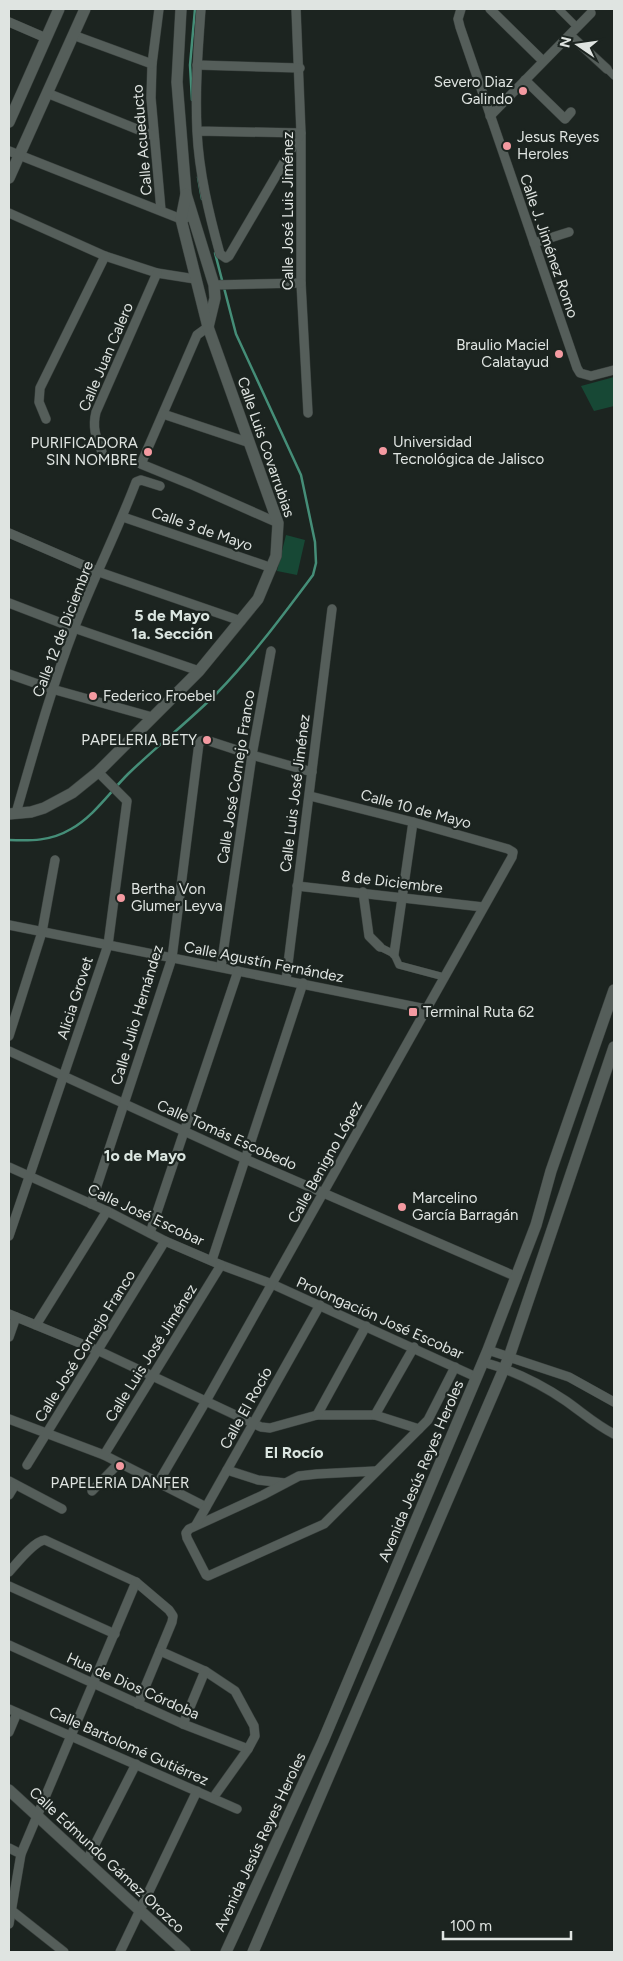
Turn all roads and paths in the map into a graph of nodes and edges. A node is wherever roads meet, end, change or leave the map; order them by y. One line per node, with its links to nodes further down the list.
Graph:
1 (59, 9): 15 (street)
2 (85, 9): 13 (street)
3 (158, 9): 17 (street, Calle Acueducto)
4 (181, 9): 33 (street, Calle Luis Covarrubias)
5 (201, 9): 18 (street)
6 (296, 9): 19 (street, Calle José Luis Jiménez)
7 (490, 9): 16 (street)
8 (559, 9): 12 (street)
9 (457, 10): 24 (street, Calle J. Jiménez Romo)
10 (593, 11): 12 (street)
11 (9, 22): 15 (street)
12 (577, 27): 14 (street)
13 (73, 35): 17 (street); 22 (street)
14 (570, 35): 16 (street); 20 (street)
15 (46, 38): 25 (street)
16 (543, 61): 21 (street)
17 (152, 64): 28 (street, Calle Acueducto)
18 (197, 65): 19 (street); 26 (street)
19 (300, 68): 27 (street, Calle José Luis Jiménez)
20 (611, 72)
21 (525, 80): 23 (street); 24 (street)
22 (47, 93): 28 (street); 29 (street)
23 (571, 112)
24 (490, 116): 35 (street, Calle J. Jiménez Romo)
25 (9, 122)
26 (197, 131): 27 (street); 27 (street)
27 (301, 133): 39 (street, Calle José Luis Jiménez)
28 (154, 136): 31 (street, Calle Acueducto)
29 (14, 152): 30 (street); 31 (street)
30 (9, 178)
31 (161, 210): 33 (street)
32 (9, 213): 36 (street)
33 (187, 218): 38 (street, Calle Luis Covarrubias); 40 (street, Calle Luis Covarrubias)
34 (570, 232): 35 (street)
35 (534, 243): 42 (street, Calle J. Jiménez Romo)
36 (105, 256): 37 (street); 45 (street)
37 (157, 273): 38 (street); 47 (street, Calle Juan Calero)
38 (196, 280): 41 (street, Calle Luis Covarrubias)
39 (302, 283): 40 (street); 44 (street, Calle José Luis Jiménez)
40 (216, 285): 41 (street, Calle Luis Covarrubias)
41 (208, 327): 43 (street); 46 (street, Calle Luis Covarrubias)
42 (614, 370)
43 (163, 414): 46 (street); 50 (street)
44 (308, 414)
45 (46, 419)
46 (250, 443): 50 (street, Calle Luis Covarrubias)
47 (102, 452)
48 (160, 486): 49 (street, Calle 12 de Diciembre)
49 (123, 517): 52 (street, Calle 3 de Mayo); 53 (street, Calle 12 de Diciembre)
50 (278, 522): 52 (street, Calle Luis Covarrubias)
51 (9, 533): 53 (street)
52 (272, 568): 56 (street, Calle Luis Covarrubias)
53 (98, 572): 56 (street); 57 (street, Calle 12 de Diciembre)
54 (9, 603): 57 (street)
55 (332, 609): 64 (street, Calle Luis José Jiménez)
56 (241, 621): 59 (street, Calle Luis Covarrubias)
57 (74, 628): 59 (street); 61 (street, Calle 12 de Diciembre)
58 (271, 651): 63 (street, Calle José Cornejo Franco)
59 (199, 671): 62 (street, Calle Luis Covarrubias)
60 (9, 674): 61 (street)
61 (52, 689): 62 (street); 67 (street, Calle 12 de Diciembre)
62 (152, 717): 65 (street, Calle Luis Covarrubias)
63 (252, 755): 64 (street); 80 (street, Calle Julio Hernández); 81 (street, Calle José Cornejo Franco)
64 (312, 772): 66 (street, Calle Luis José Jiménez)
65 (101, 775): 67 (street, Calle Luis Covarrubias); 77 (street, Alicia Grovet)
66 (310, 796): 68 (street, Calle 10 de Mayo); 71 (street, Calle Luis José Jiménez)
67 (12, 814)
68 (413, 822): 69 (street, Calle 10 de Mayo); 73 (street)
69 (513, 852): 74 (street, Calle Benigno López)
70 (55, 860): 76 (street)
71 (298, 886): 72 (street, 8 de Diciembre); 84 (street, Calle Luis José Jiménez)
72 (363, 892): 73 (street, 8 de Diciembre); 78 (street)
73 (401, 896): 74 (street, 8 de Diciembre); 79 (street)
74 (483, 907): 83 (street, Calle Benigno López)
75 (9, 925): 76 (street, Calle Agustín Fernández)
76 (42, 932): 77 (street, Calle Agustín Fernández); 88 (street)
77 (108, 945): 80 (street, Calle Agustín Fernández); 91 (street, Alicia Grovet)
78 (380, 947): 79 (street)
79 (394, 954): 83 (street)
80 (172, 958): 81 (street, Calle Agustín Fernández); 92 (street, Calle Julio Hernández)
81 (220, 967): 82 (street, Calle Agustín Fernández)
82 (238, 971): 84 (street, Calle Agustín Fernández); 93 (street)
83 (444, 977): 87 (street, Calle Benigno López)
84 (286, 980): 85 (street, Calle Agustín Fernández)
85 (303, 984): 87 (street, Calle Agustín Fernández); 94 (street)
86 (614, 990): 105 (street, Avenida Jesús Reyes Heroles)
87 (426, 1008): 97 (street, Calle Benigno López)
88 (9, 1036)
89 (614, 1047): 116 (street)
90 (9, 1051): 91 (street, Calle Tomás Escobedo)
91 (64, 1076): 92 (street, Calle Tomás Escobedo); 96 (street, Alicia Grovet)
92 (124, 1104): 93 (street, Calle Tomás Escobedo); 98 (street, Calle Julio Hernández)
93 (185, 1132): 94 (street, Calle Tomás Escobedo); 100 (street)
94 (245, 1159): 97 (street, Calle Tomás Escobedo); 103 (street)
95 (9, 1167): 96 (street, Calle José Escobar)
96 (30, 1176): 98 (street, Calle José Escobar); 101 (street, Alicia Grovet)
97 (322, 1193): 105 (street, Calle Tomás Escobedo); 106 (street, Calle Benigno López)
98 (91, 1204): 99 (street, Calle José Escobar)
99 (107, 1211): 100 (street, Calle José Escobar); 109 (street)
100 (150, 1233): 102 (street, Calle José Escobar)
101 (9, 1236)
102 (165, 1241): 103 (street, Calle José Escobar); 114 (street, Calle José Cornejo Franco)
103 (212, 1260): 104 (street, Calle José Escobar)
104 (221, 1265): 106 (street, Calle José Escobar); 118 (street, Calle Luis José Jiménez)
105 (517, 1277): 113 (street, Avenida Jesús Reyes Heroles)
106 (272, 1284): 107 (street, Prolongación José Escobar); 120 (street, Calle Benigno López)
107 (320, 1305): 110 (street, Prolongación José Escobar); 125 (street, Calle El Rocío)
108 (12, 1316): 109 (street); 111 (street)
109 (36, 1325): 114 (street)
110 (366, 1326): 112 (street, Prolongación José Escobar); 122 (street)
111 (9, 1336)
112 (414, 1347): 117 (street, Prolongación José Escobar); 123 (street)
113 (488, 1350): 115 (street, Avenida Jesús Reyes Heroles); 116 (street)
114 (99, 1352): 118 (street); 127 (street, Calle José Cornejo Franco)
115 (483, 1362): 116 (street); 119 (street, Avenida Jesús Reyes Heroles)
116 (506, 1363): 121 (street); 128 (street); 172 (street)
117 (455, 1367): 119 (street, Prolongación José Escobar); 126 (street)
118 (153, 1376): 120 (street); 129 (street, Calle Luis José Jiménez)
119 (476, 1377): 171 (street, Avenida Jesús Reyes Heroles)
120 (206, 1401): 125 (street); 136 (street, Calle Benigno López)
121 (614, 1402)
122 (317, 1415): 123 (street); 125 (street)
123 (375, 1415): 126 (street)
124 (9, 1419): 127 (street)
125 (253, 1424): 132 (street, Calle El Rocío)
126 (419, 1429): 133 (street)
127 (46, 1434): 129 (street); 131 (street, Calle José Cornejo Franco)
128 (614, 1434)
129 (104, 1455): 130 (street)
130 (119, 1463): 136 (street); 137 (street)
131 (27, 1465)
132 (227, 1470): 134 (street); 139 (street, Calle El Rocío)
133 (375, 1471): 134 (street); 141 (street)
134 (285, 1482): 141 (street)
135 (12, 1483): 138 (street); 140 (street)
136 (158, 1483): 139 (street)
137 (92, 1490)
138 (9, 1495)
139 (206, 1507): 141 (street, Calle El Rocío)
140 (62, 1509)
141 (196, 1525)
142 (9, 1572): 143 (street)
143 (136, 1582): 145 (street); 147 (street)
144 (9, 1586): 145 (street)
145 (115, 1634): 149 (street)
146 (9, 1645): 149 (street, Hua de Dios Córdoba)
147 (160, 1651): 148 (street); 150 (street)
148 (205, 1671): 152 (street); 155 (street)
149 (93, 1684): 150 (street, Hua de Dios Córdoba); 154 (street)
150 (138, 1704): 152 (street, Hua de Dios Córdoba)
151 (13, 1711): 153 (street); 154 (street, Calle Bartolomé Gutiérrez)
152 (183, 1724): 155 (street, Hua de Dios Córdoba)
153 (9, 1732)
154 (70, 1736): 156 (street, Calle Bartolomé Gutiérrez); 161 (street)
155 (248, 1749): 159 (street)
156 (136, 1764): 158 (street, Calle Bartolomé Gutiérrez); 164 (street)
157 (9, 1790): 161 (street, Calle Edmundo Gámez Orozco)
158 (197, 1791): 159 (street, Calle Bartolomé Gutiérrez); 166 (street)
159 (213, 1798): 160 (street, Calle Bartolomé Gutiérrez)
160 (237, 1809)
161 (36, 1817): 163 (street); 164 (street, Calle Edmundo Gámez Orozco)
162 (9, 1848): 163 (street)
163 (22, 1854): 165 (street)
164 (86, 1862): 166 (street, Calle Edmundo Gámez Orozco)
165 (11, 1910): 167 (street); 168 (street)
166 (139, 1911): 169 (street); 170 (street, Calle Edmundo Gámez Orozco)
167 (9, 1921)
168 (64, 1952)
169 (120, 1952)
170 (184, 1952)
171 (226, 1952)
172 (253, 1952)

